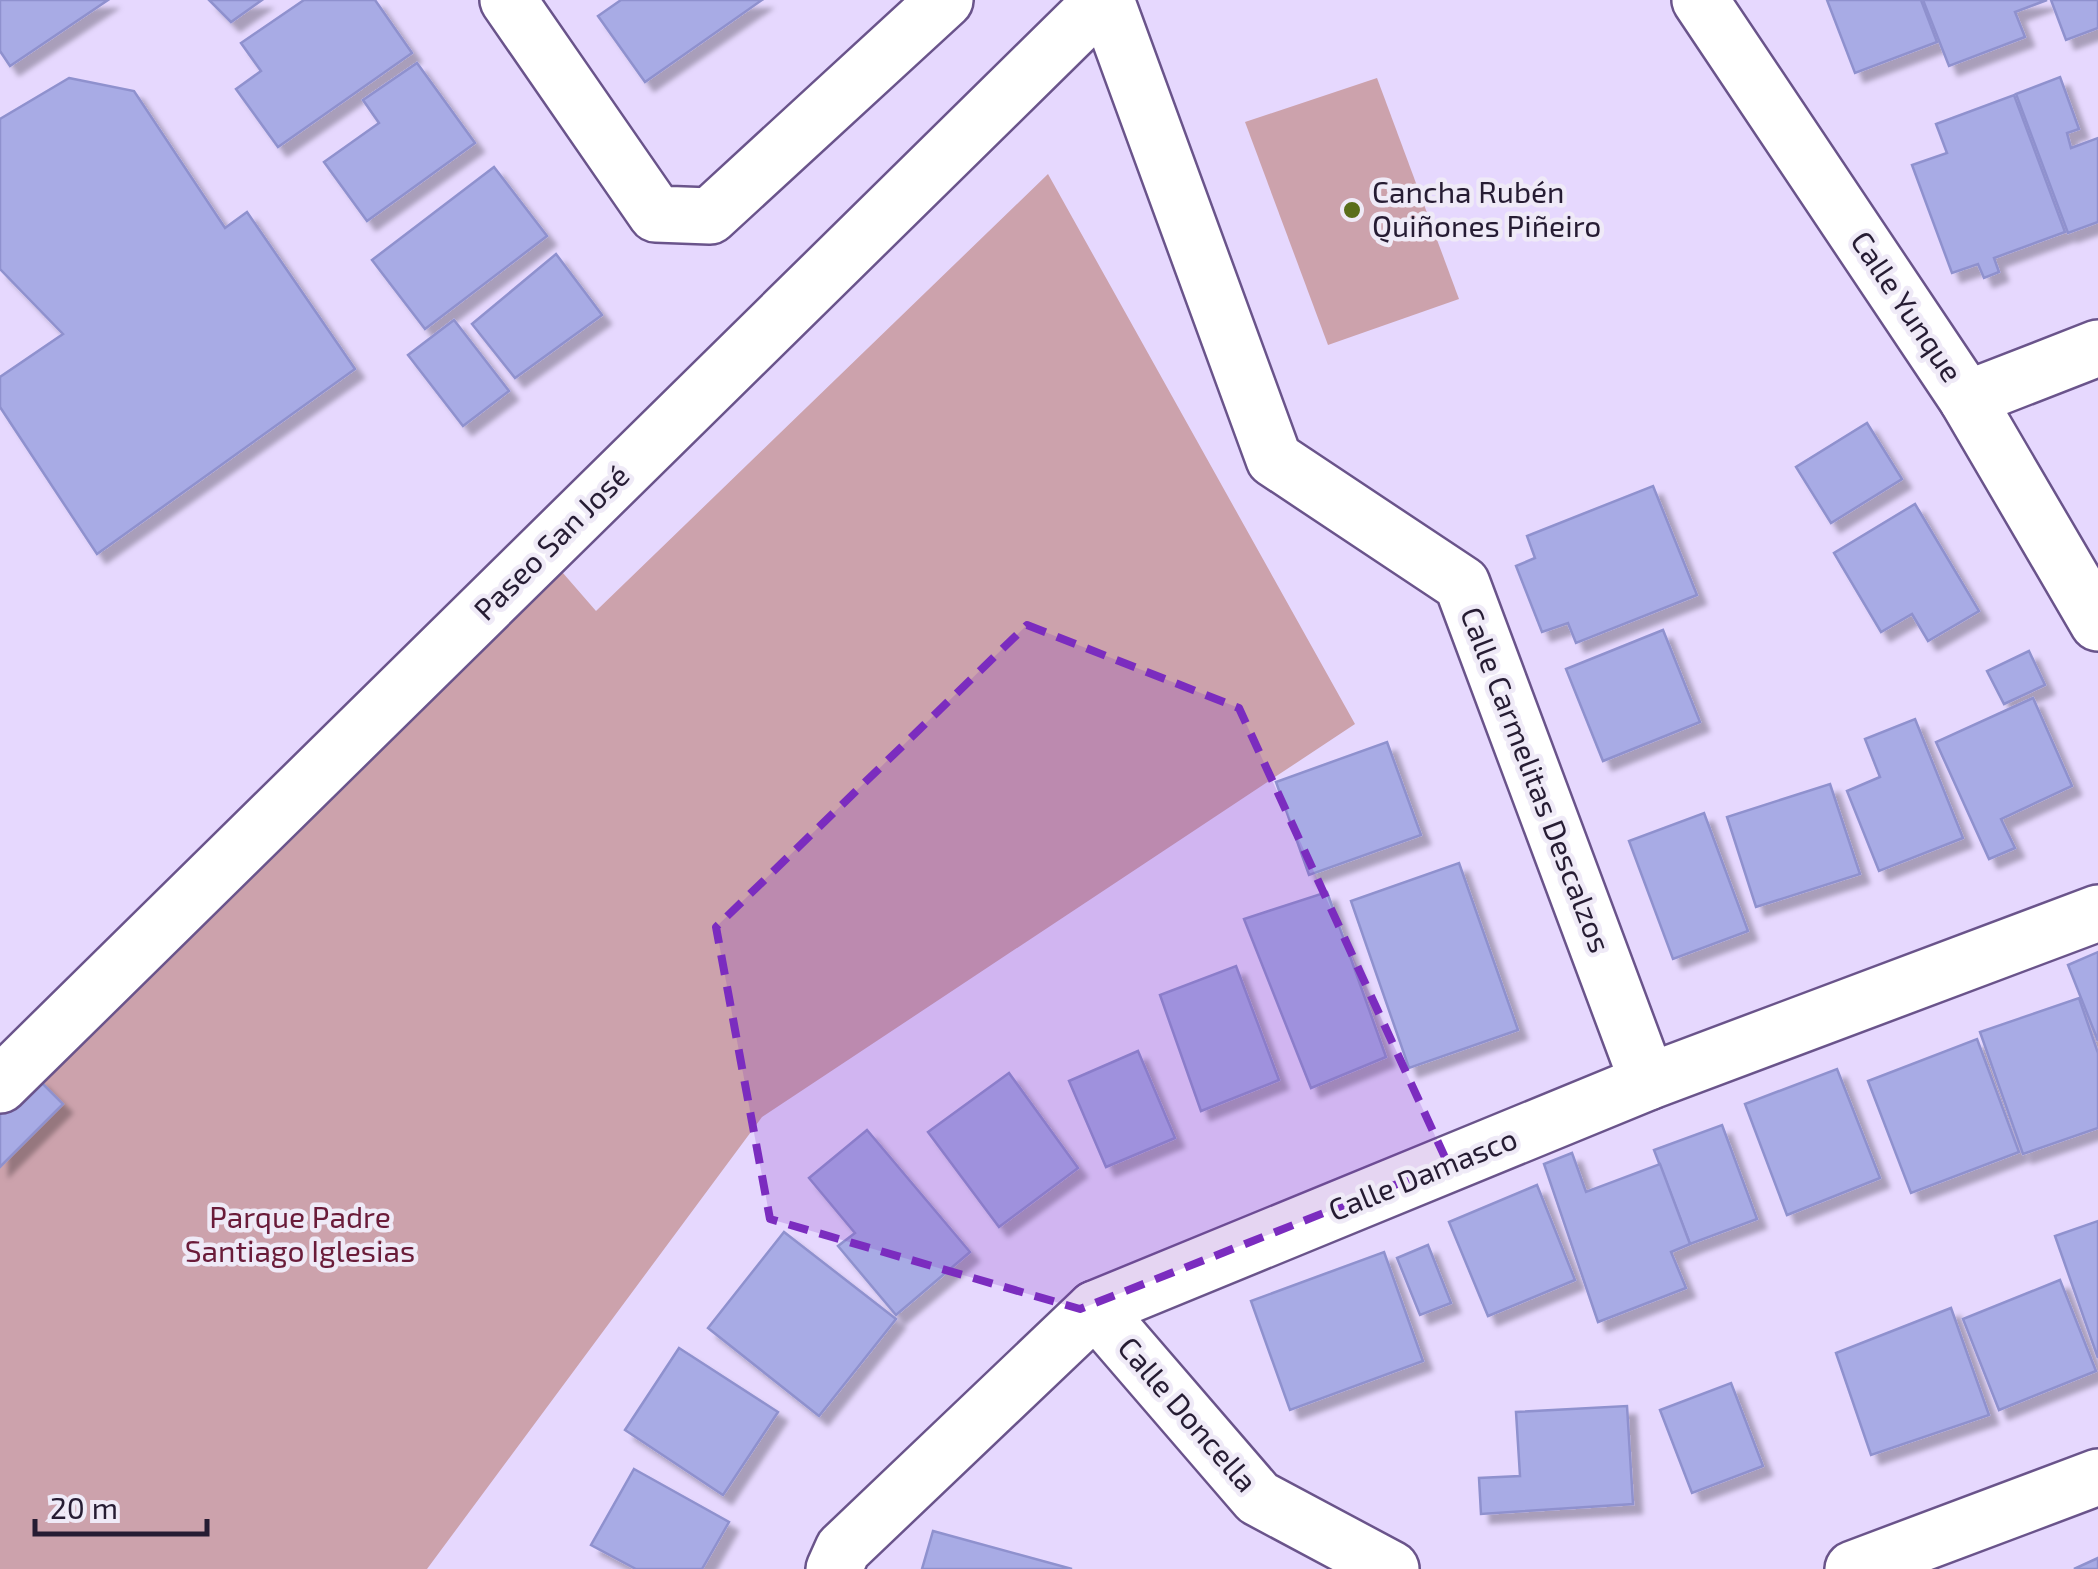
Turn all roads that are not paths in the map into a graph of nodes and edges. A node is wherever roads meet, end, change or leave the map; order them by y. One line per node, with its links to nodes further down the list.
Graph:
1 (508, 0): 2 (street)
2 (945, 0)
3 (1104, 0): 9 (street, Calle Carmelitas Descalzos); 10 (street, Paseo San José)
4 (1700, 0): 6 (street, Calle Yunque)
5 (2098, 348): 6 (street)
6 (1967, 399): 7 (street, Calle Yunque)
7 (2098, 623)
8 (2098, 913): 9 (street, Calle Damasco)
9 (1648, 1082): 11 (street, Calle Damasco)
10 (0, 1085)
11 (1095, 1308): 13 (street, Calle Damasco); 14 (street, Calle Doncella)
12 (2098, 1477): 15 (street)
13 (834, 1569)
14 (1391, 1569)
15 (1853, 1569)

